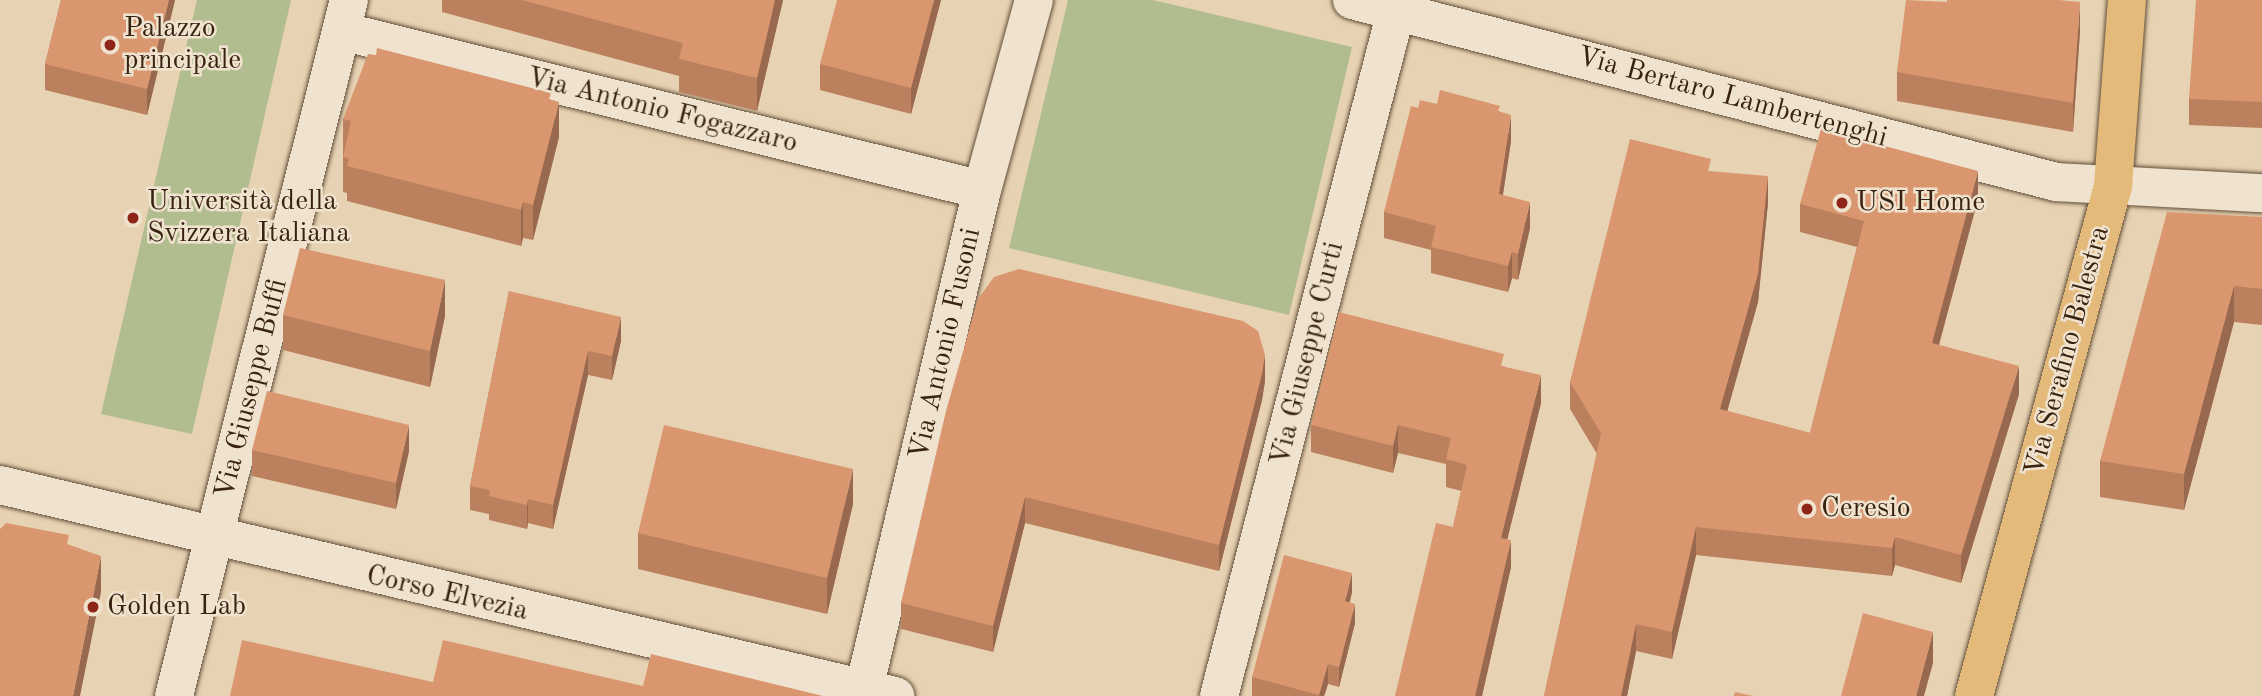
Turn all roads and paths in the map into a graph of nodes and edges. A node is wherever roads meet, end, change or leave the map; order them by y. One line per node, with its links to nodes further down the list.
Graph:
1 (1034, 0): 7 (street, Via Antonio Fusoni)
2 (1352, 0): 4 (street, Via Bertaro Lambertenghi)
3 (2127, 0): 6 (main road, Via Serafino Balestra)
4 (1395, 11): 6 (street, Via Bertaro Lambertenghi); 13 (street, Via Giuseppe Curti)
5 (345, 16): 7 (street, Via Antonio Fogazzaro); 10 (street, Via Giuseppe Buffi)
6 (2113, 186): 8 (street, Via Bertaro Lambertenghi); 14 (main road, Via Serafino Balestra)
7 (982, 190): 11 (street, Via Antonio Fusoni)
8 (2262, 193)
9 (0, 485): 10 (street, Corso Elvezia)
10 (215, 538): 11 (street, Corso Elvezia); 12 (street, Via Giuseppe Buffi)
11 (880, 692)
12 (174, 696)
13 (1219, 696)
14 (1974, 696)

